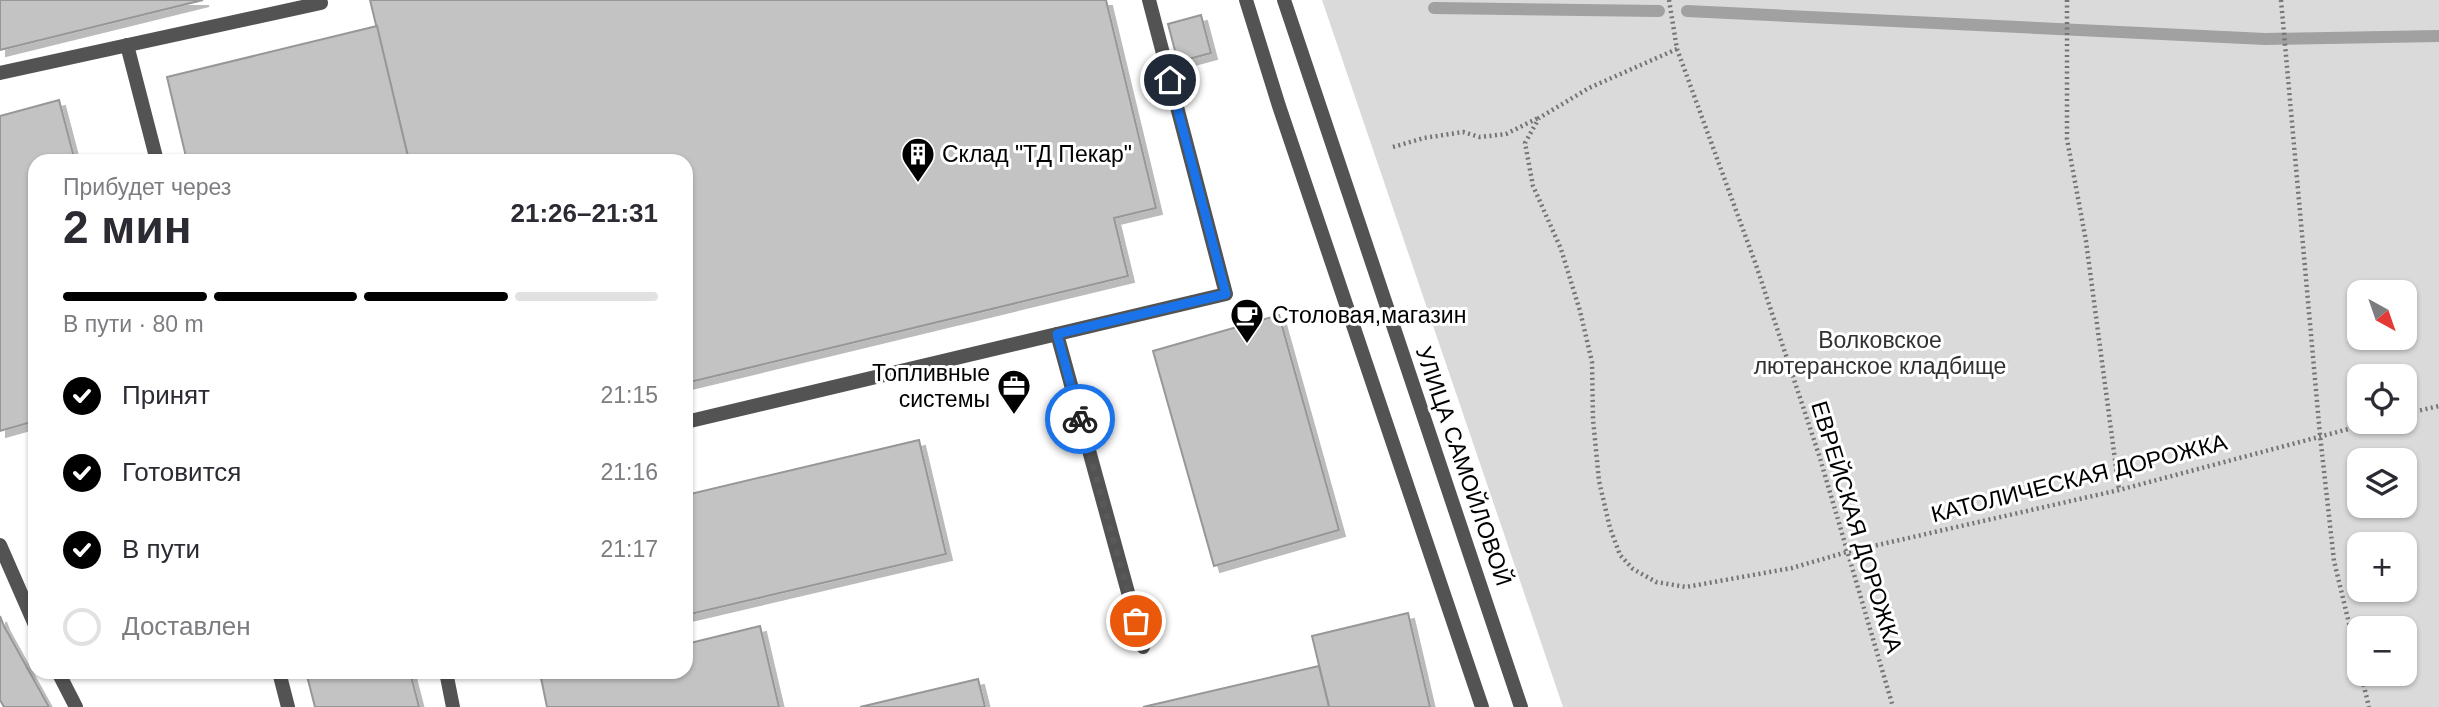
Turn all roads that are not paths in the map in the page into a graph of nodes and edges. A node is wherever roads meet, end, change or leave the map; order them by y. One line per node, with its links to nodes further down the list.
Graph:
1 (320, 0): 5 (street)
2 (1149, 0): 8 (street)
3 (1247, 0): 19 (street)
4 (1284, 0): 20 (street, УЛИЦА САМОЙЛОВОЙ)
5 (127, 45): 6 (street); 7 (street)
6 (0, 73)
7 (155, 154)
8 (1057, 334): 9 (street); 12 (street)
9 (693, 420)
10 (0, 545): 11 (street)
11 (28, 609)
12 (1143, 647)
13 (62, 679): 16 (street)
14 (281, 679): 17 (street)
15 (447, 679): 18 (street)
16 (76, 707)
17 (288, 707)
18 (453, 707)
19 (1482, 707)
20 (1521, 707)

